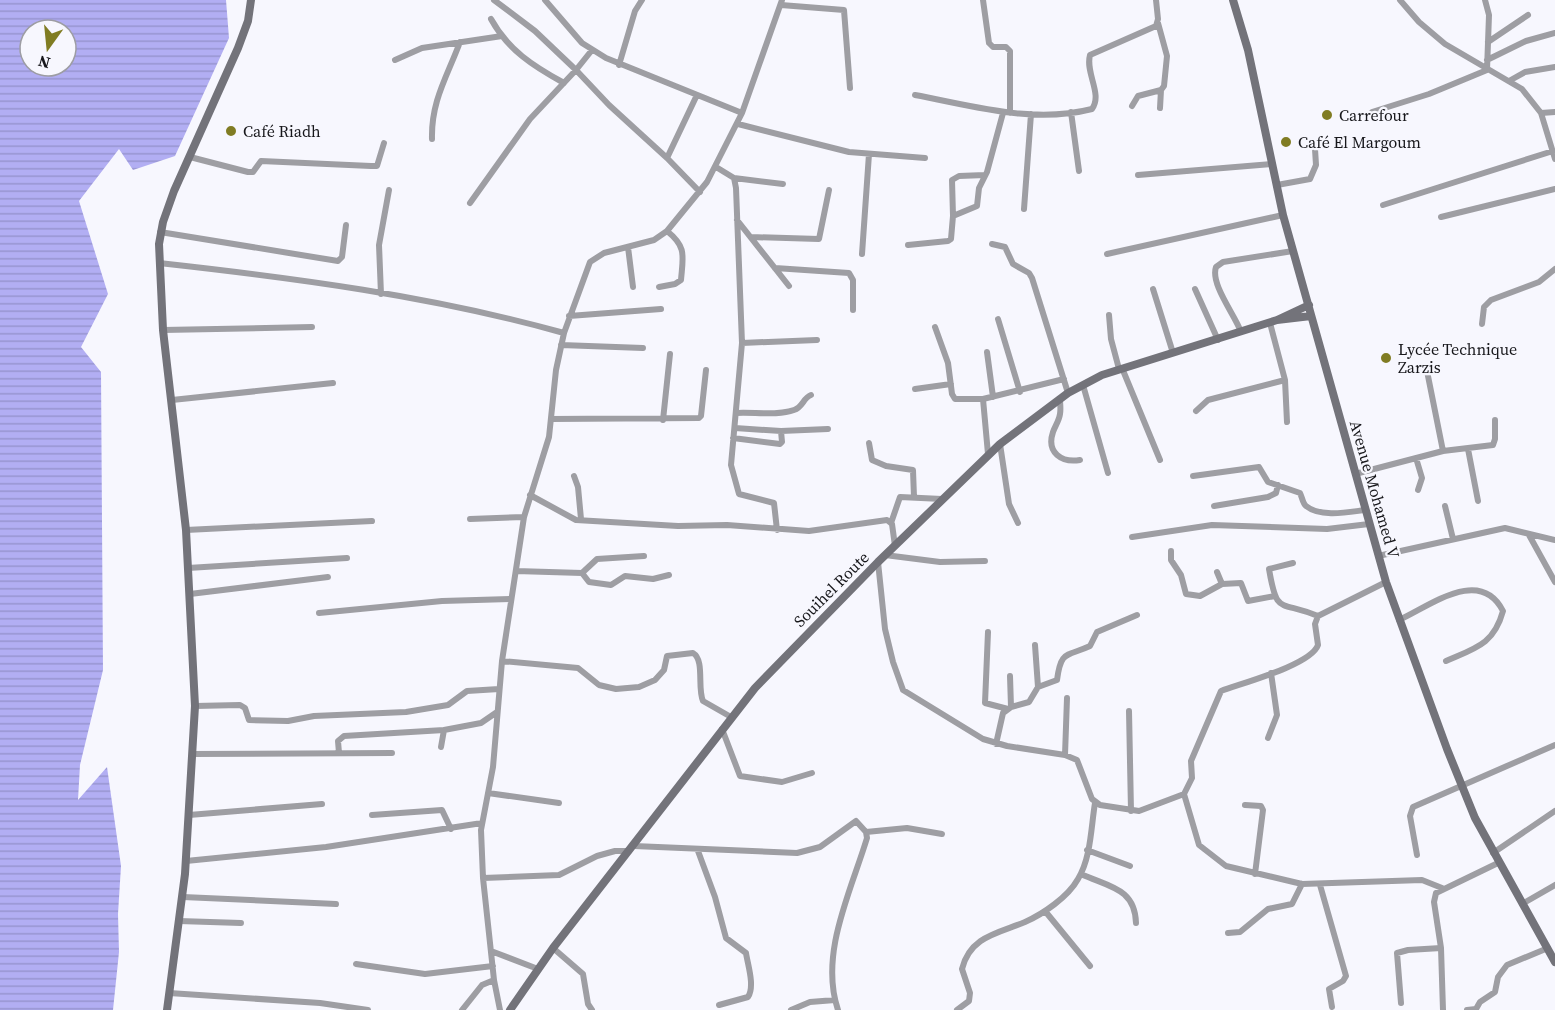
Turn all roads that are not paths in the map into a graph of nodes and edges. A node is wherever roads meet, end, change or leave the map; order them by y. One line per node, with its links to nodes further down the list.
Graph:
1 (251, 0): 47 (main road)
2 (494, 0): 23 (street)
3 (545, 0): 18 (street)
4 (642, 0): 21 (street)
5 (983, 0): 38 (street)
6 (1156, 0): 13 (street)
7 (1233, 0): 51 (main road, Avenue Mohamed V)
8 (1400, 0): 24 (street)
9 (1485, 0): 17 (street)
10 (782, 2): 27 (street); 36 (street)
11 (1528, 15): 17 (street)
12 (491, 19): 15 (street)
13 (1158, 23): 28 (street); 33 (street)
14 (1555, 33): 20 (street)
15 (502, 36): 16 (street); 26 (street)
16 (460, 42): 19 (street); 42 (street)
17 (1488, 42): 20 (street)
18 (592, 50): 21 (street); 23 (street)
19 (395, 60)
20 (1487, 60): 24 (street)
21 (619, 65): 30 (street)
22 (1555, 67): 25 (street)
23 (576, 70): 26 (street); 48 (street)
24 (1486, 70): 25 (street); 34 (street)
25 (1509, 81): 39 (street)
26 (564, 83): 63 (street)
27 (850, 88)
28 (1161, 90): 31 (street); 32 (street)
29 (915, 95): 37 (street)
30 (696, 97): 36 (street); 48 (street)
31 (1132, 106)
32 (1160, 108)
33 (1071, 112): 40 (street); 53 (street)
34 (1372, 112)
35 (1555, 112): 39 (street)
36 (742, 113): 41 (street)
37 (1003, 113): 38 (street); 54 (street)
38 (1010, 113): 40 (street)
39 (1541, 113): 45 (street)
40 (1030, 114): 65 (street)
41 (738, 124): 46 (street); 52 (street)
42 (432, 139)
43 (384, 143): 47 (street)
44 (1315, 149): 58 (street)
45 (1553, 151): 50 (street); 64 (street)
46 (868, 154): 49 (street); 78 (street)
47 (190, 157): 72 (main road)
48 (667, 158): 62 (street)
49 (925, 158)
50 (1555, 159)
51 (1272, 164): 55 (street); 58 (main road, Avenue Mohamed V)
52 (716, 167): 56 (street); 62 (street)
53 (1079, 171)
54 (985, 175): 67 (street); 67 (street)
55 (1138, 175)
56 (734, 178): 57 (street); 69 (street)
57 (783, 184)
58 (1277, 185): 66 (main road, Avenue Mohamed V)
59 (1555, 189): 68 (street)
60 (389, 190): 88 (street)
61 (829, 190): 73 (street)
62 (700, 192): 71 (street)
63 (470, 203)
64 (1383, 205)
65 (1024, 209)
66 (1283, 215): 77 (main road, Avenue Mohamed V); 79 (street)
67 (953, 216): 75 (street)
68 (1441, 217)
69 (737, 223): 73 (street); 105 (street)
70 (346, 225): 72 (street)
71 (668, 231): 76 (street); 85 (street)
72 (160, 232): 80 (main road)
73 (751, 237): 81 (street)
74 (992, 244): 114 (street)
75 (908, 245)
76 (628, 247): 84 (street); 93 (street)
77 (1293, 251): 89 (main road, Avenue Mohamed V); 101 (street)
78 (862, 254)
79 (1107, 254)
80 (159, 263): 88 (street); 100 (main road)
81 (775, 268): 83 (street); 91 (street)
82 (1555, 269): 97 (street)
83 (789, 286)
84 (633, 287)
85 (659, 287)
86 (1153, 289): 109 (street)
87 (1195, 289): 103 (street)
88 (381, 294): 102 (street)
89 (1309, 305): 94 (main road, Avenue Mohamed V); 96 (main road)
90 (661, 309): 93 (street)
91 (853, 310)
92 (1109, 315): 111 (street)
93 (569, 316): 102 (street)
94 (1311, 316): 96 (main road); 146 (main road, Avenue Mohamed V)
95 (998, 319): 120 (street)
96 (1273, 321): 101 (main road, Souihel Route); 115 (street)
97 (1482, 324)
98 (312, 327): 100 (street)
99 (934, 327): 117 (street)
100 (163, 330): 126 (main road)
101 (1241, 332): 103 (main road, Souihel Route)
102 (564, 333): 106 (street)
103 (1218, 339): 109 (main road, Souihel Route)
104 (817, 340): 105 (street)
105 (742, 343): 128 (street)
106 (561, 345): 107 (street); 129 (street)
107 (643, 348)
108 (987, 352): 123 (street)
109 (1173, 353): 111 (main road, Souihel Route)
110 (670, 354): 130 (street)
111 (1120, 369): 118 (main road, Souihel Route); 144 (street)
112 (706, 370): 130 (street)
113 (1427, 370): 140 (street)
114 (1064, 379): 120 (street); 121 (street)
115 (1285, 380): 127 (street); 132 (street)
116 (333, 383): 126 (street)
117 (951, 384): 119 (street); 124 (street)
118 (1083, 385): 121 (main road, Souihel Route); 145 (street)
119 (915, 389)
120 (1020, 392): 123 (street)
121 (1068, 393): 125 (main road, Souihel Route)
122 (811, 395): 128 (street)
123 (993, 397): 124 (street)
124 (983, 399): 141 (street)
125 (1060, 399): 138 (main road, Souihel Route); 143 (street)
126 (172, 400): 165 (main road)
127 (1196, 411)
128 (737, 413): 133 (street)
129 (551, 418): 130 (street); 151 (street)
130 (663, 420)
131 (1495, 420): 139 (street)
132 (1287, 422)
133 (735, 428): 135 (street); 136 (street)
134 (828, 429): 135 (street)
135 (781, 431): 136 (street)
136 (734, 438): 166 (street)
137 (869, 443): 152 (street)
138 (1000, 444): 141 (main road, Souihel Route); 163 (street)
139 (1468, 449): 140 (street); 154 (street)
140 (1443, 451): 142 (street)
141 (988, 454): 153 (main road, Souihel Route)
142 (1416, 458): 146 (street); 150 (street)
143 (1080, 460)
144 (1160, 460)
145 (1108, 473)
146 (1355, 474): 157 (main road, Avenue Mohamed V)
147 (574, 476): 160 (street)
148 (1193, 476): 149 (street)
149 (1278, 485): 155 (street); 157 (street)
150 (1418, 490)
151 (530, 495): 158 (street); 160 (street)
152 (914, 497): 153 (street); 162 (street)
153 (942, 499): 171 (main road, Souihel Route)
154 (1478, 501)
155 (1214, 506)
156 (1446, 506): 169 (street)
157 (1365, 510): 164 (main road, Avenue Mohamed V)
158 (524, 517): 159 (street); 180 (street)
159 (470, 519)
160 (581, 519): 166 (street)
161 (372, 521): 165 (street)
162 (891, 523): 166 (street); 171 (street)
163 (1018, 523)
164 (1369, 524): 168 (street); 174 (main road, Avenue Mohamed V)
165 (186, 530): 179 (main road)
166 (777, 530)
167 (1529, 535): 169 (street); 170 (street); 186 (street)
168 (1132, 537)
169 (1453, 539): 174 (street)
170 (1555, 540)
171 (895, 546): 176 (main road, Souihel Route)
172 (1171, 551): 187 (street)
173 (644, 556): 182 (street)
174 (1378, 556): 185 (main road, Avenue Mohamed V)
175 (347, 558): 179 (street)
176 (882, 559): 177 (street); 208 (main road, Souihel Route); 212 (street)
177 (985, 561)
178 (1293, 563): 189 (street)
179 (188, 568): 188 (main road)
180 (516, 571): 182 (street); 190 (street)
181 (1217, 572): 187 (street)
182 (582, 573): 183 (street)
183 (669, 575)
184 (328, 577): 188 (street)
185 (1386, 582): 193 (street); 194 (main road, Avenue Mohamed V)
186 (1555, 582)
187 (1222, 584): 189 (street)
188 (190, 594): 204 (main road)
189 (1275, 596): 193 (street)
190 (511, 598): 191 (street); 197 (street)
191 (319, 613)
192 (1137, 615): 201 (street)
193 (1317, 616): 199 (street)
194 (1399, 620): 198 (street); 220 (main road, Avenue Mohamed V)
195 (988, 632): 205 (street)
196 (1035, 645): 201 (street)
197 (502, 661): 202 (street); 208 (street)
198 (1446, 662)
199 (1271, 673): 211 (street); 222 (street)
200 (1010, 676): 205 (street)
201 (1038, 687): 205 (street)
202 (499, 688): 204 (street); 207 (street)
203 (1067, 698): 218 (street)
204 (195, 706): 217 (main road)
205 (1009, 708): 212 (street)
206 (1129, 711): 227 (street)
207 (497, 712): 210 (street); 221 (street)
208 (731, 717): 209 (main road, Souihel Route)
209 (722, 728): 219 (street); 235 (main road, Souihel Route)
210 (444, 730): 214 (street); 215 (street)
211 (1268, 738)
212 (996, 744): 218 (street)
213 (1555, 745): 220 (street)
214 (441, 747)
215 (339, 753): 216 (street); 217 (street)
216 (392, 753)
217 (192, 754): 229 (main road)
218 (1065, 755): 224 (street)
219 (812, 773)
220 (1462, 787): 238 (main road, Avenue Mohamed V); 239 (street)
221 (488, 793): 223 (street); 231 (street)
222 (1184, 794): 227 (street); 244 (street)
223 (559, 802)
224 (1095, 803): 227 (street); 236 (street)
225 (322, 804): 229 (street)
226 (1245, 805): 244 (street)
227 (1131, 811)
228 (1555, 811): 238 (street)
229 (189, 815): 240 (main road)
230 (372, 815): 232 (street)
231 (482, 823): 232 (street); 245 (street)
232 (451, 829): 240 (street)
233 (867, 832): 234 (street); 237 (street); 269 (street)
234 (942, 834)
235 (632, 849): 237 (street); 245 (street); 258 (main road, Souihel Route)
236 (1087, 850): 242 (street); 243 (street)
237 (698, 851): 271 (street)
238 (1493, 852): 241 (main road, Avenue Mohamed V)
239 (1417, 855)
240 (186, 861): 250 (main road)
241 (1498, 863): 249 (street); 252 (main road, Avenue Mohamed V)
242 (1130, 866)
243 (1081, 874): 253 (street); 256 (street)
244 (1255, 874): 246 (street)
245 (483, 878): 261 (street)
246 (1302, 884): 247 (street); 257 (street)
247 (1320, 885): 249 (street); 272 (street)
248 (1555, 885): 252 (street)
249 (1442, 888): 259 (street)
250 (183, 897): 251 (street); 254 (main road)
251 (336, 904)
252 (1522, 904): 260 (main road, Avenue Mohamed V)
253 (1045, 911): 265 (street); 281 (street)
254 (179, 921): 255 (street); 268 (main road)
255 (241, 923)
256 (1136, 923)
257 (1228, 933)
258 (553, 948): 266 (main road, Souihel Route); 278 (street)
259 (1441, 948): 270 (street); 282 (street)
260 (1548, 948): 262 (main road, Avenue Mohamed V); 283 (street)
261 (491, 951): 264 (street); 266 (street)
262 (1555, 962)
263 (356, 964): 264 (street)
264 (493, 966): 267 (street)
265 (1090, 966)
266 (538, 969): 277 (main road, Souihel Route)
267 (494, 980): 275 (street); 276 (street)
268 (169, 993): 273 (main road); 274 (street)
269 (835, 1000): 279 (street); 280 (street)
270 (1401, 1003)
271 (719, 1005)
272 (1332, 1007)
273 (166, 1010)
274 (369, 1010)
275 (462, 1010)
276 (500, 1010)
277 (510, 1010)
278 (592, 1010)
279 (791, 1010)
280 (838, 1010)
281 (957, 1010)
282 (1443, 1010)
283 (1467, 1010)

